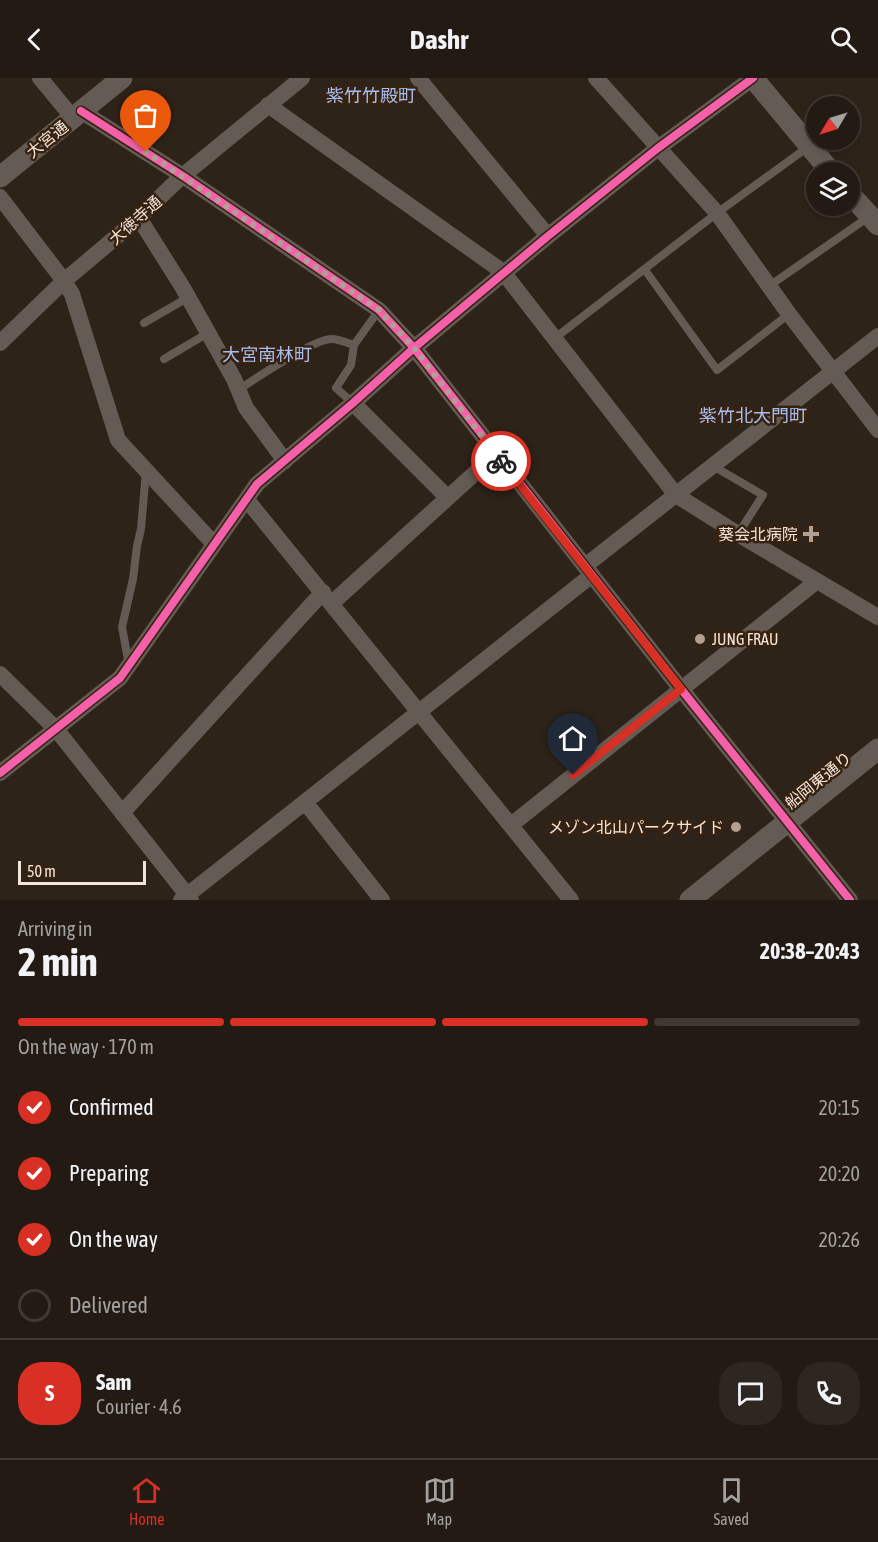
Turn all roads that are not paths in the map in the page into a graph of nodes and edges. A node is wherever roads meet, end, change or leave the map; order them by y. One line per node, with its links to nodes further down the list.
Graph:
1 (40, 78): 8 (street)
2 (122, 78): 8 (street, 大宮通)
3 (302, 78): 7 (street, 大徳寺通)
4 (418, 78): 21 (street)
5 (596, 78): 11 (street)
6 (753, 78): 9 (street); 11 (street)
7 (267, 105): 14 (street, 大徳寺通); 23 (street)
8 (77, 115): 14 (street); 15 (street, 大宮通)
9 (806, 144)
10 (806, 147): 18 (lane)
11 (658, 148): 18 (street); 21 (street)
12 (812, 150): 13 (street)
13 (822, 162)
14 (183, 176): 19 (street, 大徳寺通); 27 (street)
15 (0, 177)
16 (0, 196): 24 (street)
17 (860, 205): 20 (street)
18 (717, 213): 22 (lane); 25 (street)
19 (139, 218): 24 (street, 大徳寺通); 26 (street)
20 (874, 221): 25 (lane)
21 (548, 236): 23 (street)
22 (645, 270): 28 (lane); 32 (lane)
23 (503, 272): 32 (street); 35 (street)
24 (64, 281): 33 (street, 大徳寺通); 44 (street)
25 (769, 286): 28 (street)
26 (189, 297): 29 (lane); 30 (street)
27 (379, 310): 34 (lane); 35 (street)
28 (789, 314): 37 (street)
29 (144, 322)
30 (208, 333): 36 (lane); 38 (street)
31 (878, 336): 37 (street)
32 (555, 338): 45 (street)
33 (0, 343)
34 (354, 345): 38 (lane); 39 (lane)
35 (414, 348): 39 (street); 41 (street)
36 (164, 359)
37 (833, 371): 40 (street); 43 (street)
38 (238, 390): 42 (street)
39 (353, 403): 42 (street); 46 (street)
40 (878, 430)
41 (496, 454): 46 (street); 50 (street)
42 (285, 461): 47 (street)
43 (713, 466): 45 (street); 48 (lane)
44 (146, 470): 49 (street); 54 (lane)
45 (676, 495): 48 (street); 50 (street)
46 (447, 498): 52 (street)
47 (247, 500): 49 (street); 52 (street)
48 (738, 534): 51 (street)
49 (214, 544): 54 (street)
50 (589, 571): 56 (street); 57 (street)
51 (817, 581): 53 (street); 56 (street)
52 (328, 598): 57 (street); 62 (street)
53 (878, 617)
54 (129, 665): 58 (street)
55 (0, 674): 58 (street)
56 (681, 689): 63 (street); 64 (street)
57 (419, 711): 61 (street); 64 (street)
58 (56, 729): 60 (street); 62 (street)
59 (878, 749): 63 (street, 船岡東通り)
60 (0, 773)
61 (305, 802): 65 (street); 66 (street)
62 (122, 813): 65 (street)
63 (788, 821): 68 (street, 船岡東通り); 69 (street)
64 (511, 825): 67 (street)
65 (186, 898)
66 (382, 900)
67 (571, 900)
68 (690, 900)
69 (850, 900)

